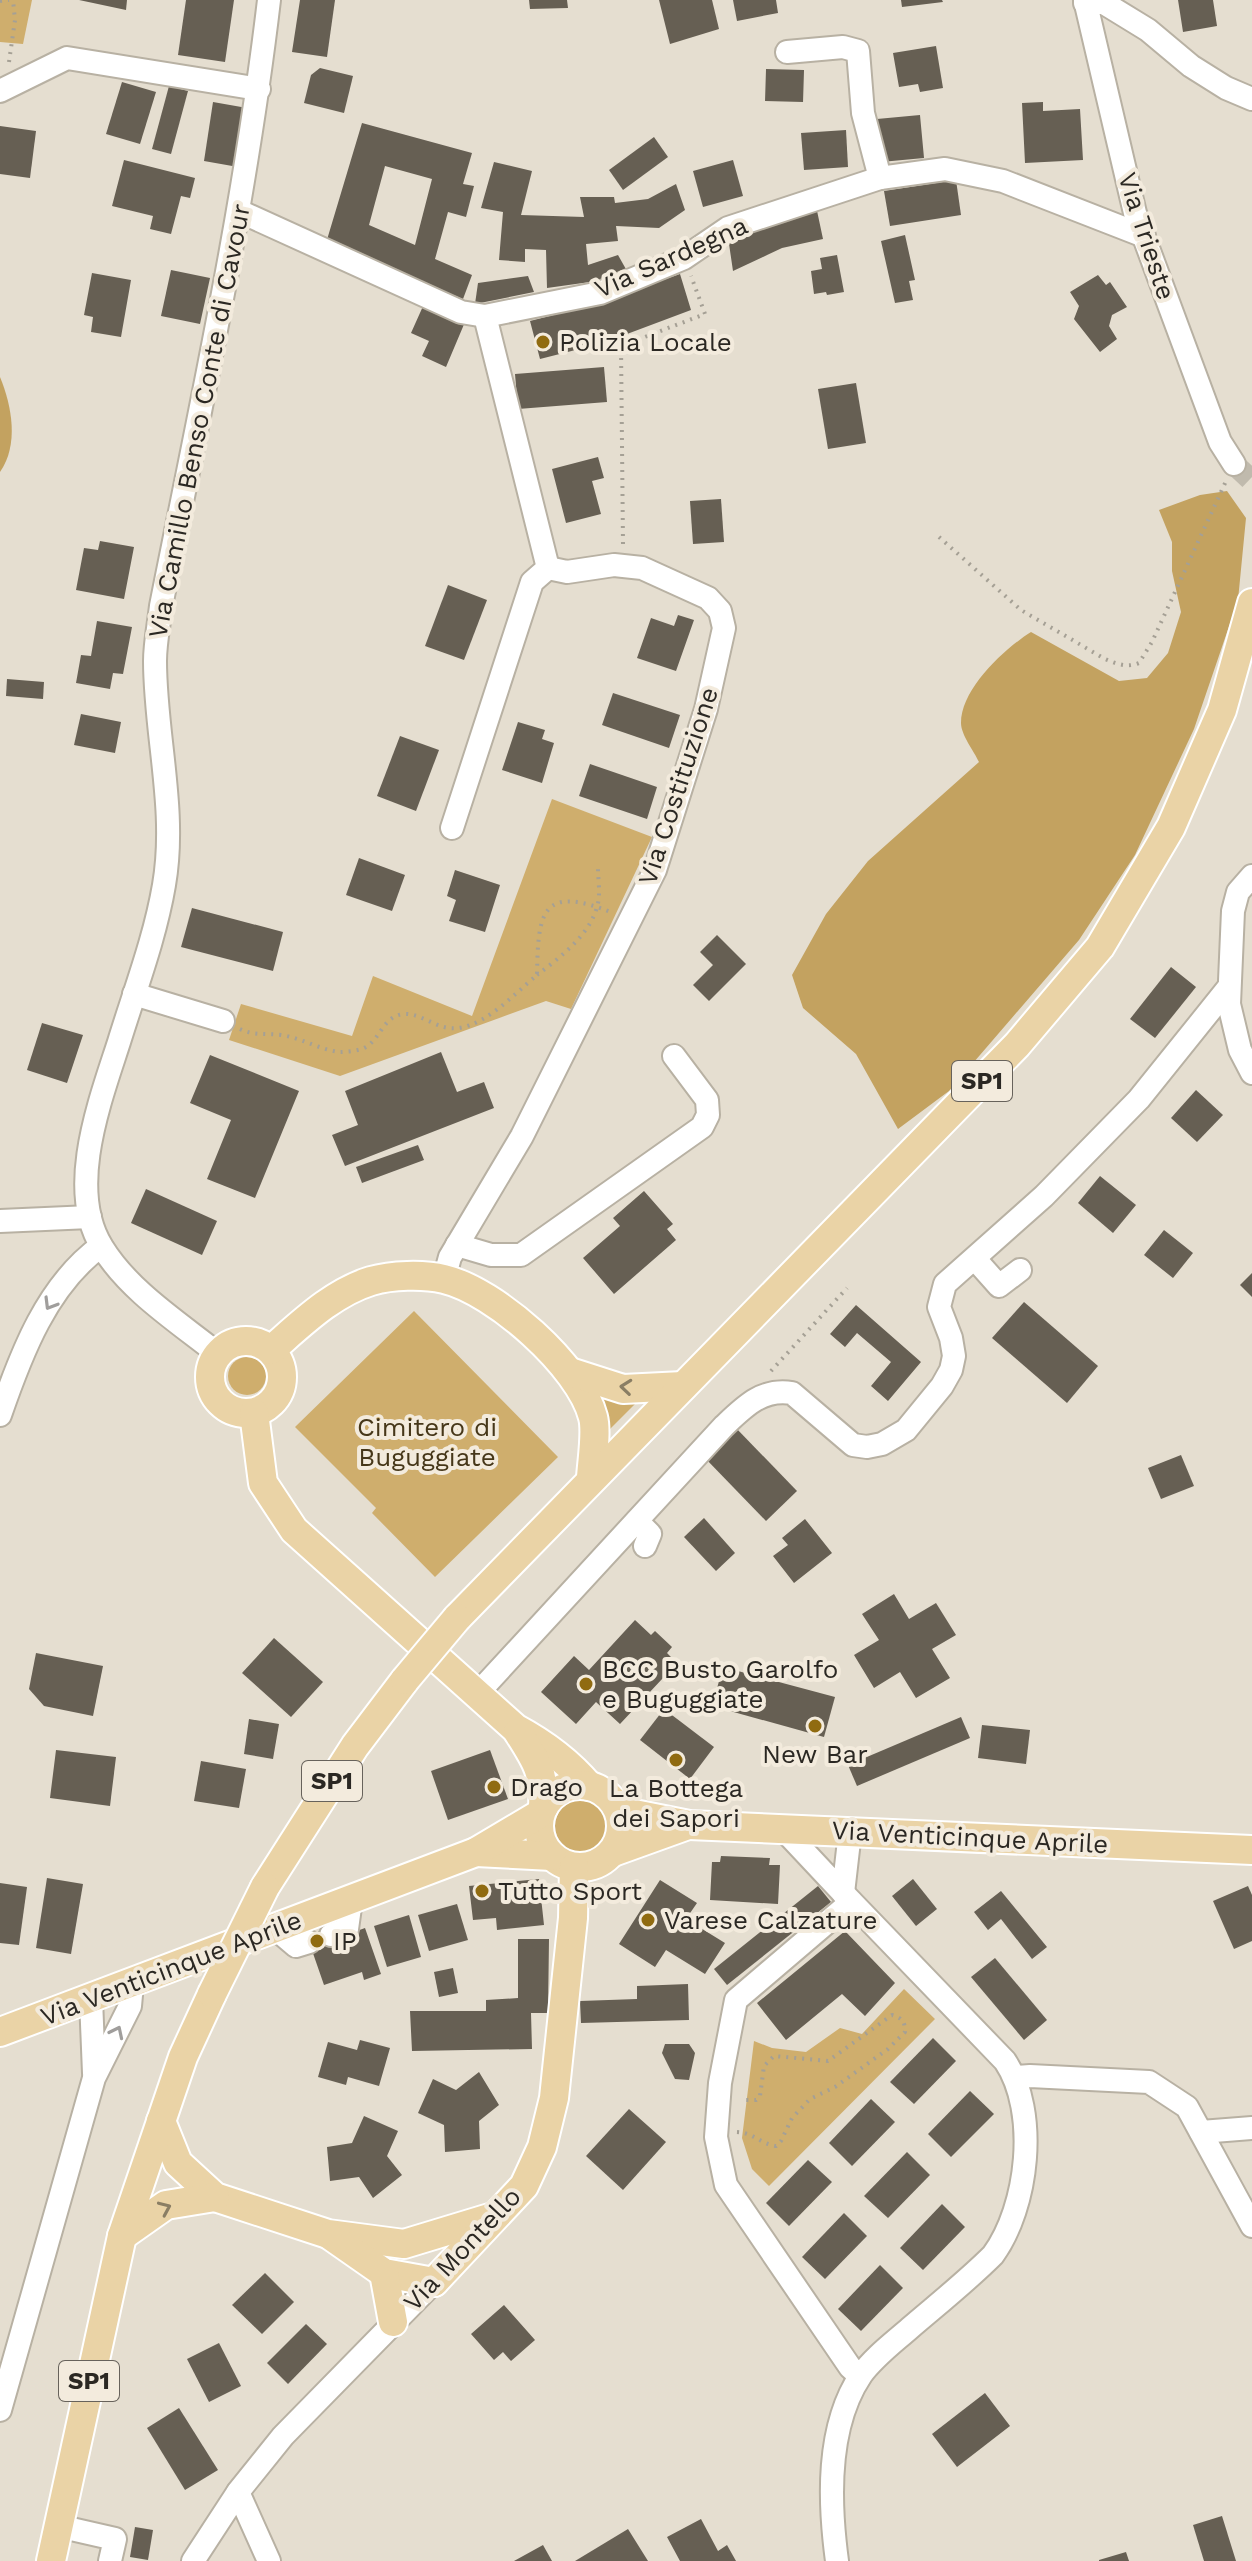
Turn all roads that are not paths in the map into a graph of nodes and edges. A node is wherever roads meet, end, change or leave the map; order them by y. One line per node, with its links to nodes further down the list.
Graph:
1 (269, 0): 5 (street, Via Camillo Benso Conte di Cavour)
2 (1085, 2): 6 (street); 9 (street, Via Trieste)
3 (787, 52): 7 (street)
4 (8, 87): 5 (street)
5 (259, 89): 8 (street, Via Camillo Benso Conte di Cavour)
6 (1252, 99)
7 (880, 178): 9 (street, Via Sardegna); 10 (street, Via Sardegna)
8 (239, 211): 10 (street, Via Sardegna); 17 (street, Via Camillo Benso Conte di Cavour)
9 (1144, 236): 11 (street, Via Trieste)
10 (485, 316): 12 (street)
11 (1234, 464)
12 (548, 568): 14 (street); 23 (street, Via Costituzione)
13 (1252, 603): 31 (main road, SP1)
14 (452, 828)
15 (1252, 876): 16 (street)
16 (1229, 987): 20 (street); 25 (street)
17 (134, 994): 18 (street); 21 (street, Via Camillo Benso Conte di Cavour)
18 (223, 1021)
19 (674, 1056): 23 (street)
20 (1252, 1073)
21 (90, 1217): 22 (street); 24 (street, Via Camillo Benso Conte di Cavour)
22 (0, 1221)
23 (457, 1245): 27 (street, Via Costituzione)
24 (101, 1246): 29 (street, Via Camillo Benso Conte di Cavour); 33 (street, one-way to 33)
25 (975, 1259): 26 (street); 35 (street)
26 (1020, 1270)
27 (444, 1279): 28 (main road); 30 (main road)
28 (271, 1350): 29 (main road); 32 (main road)
29 (218, 1354): 32 (main road)
30 (570, 1372): 31 (main road, one-way to 30); 34 (main road)
31 (683, 1386): 34 (main road, SP1)
32 (254, 1413): 37 (main road)
33 (0, 1415)
34 (591, 1478): 57 (main road, SP1, bridge)
35 (637, 1521): 36 (street); 37 (street)
36 (645, 1546)
37 (477, 1694): 38 (main road)
38 (515, 1728): 39 (main road); 40 (main road)
39 (589, 1786): 40 (main road); 41 (main road)
40 (542, 1811): 46 (main road, Via Venticinque Aprile); 48 (main road)
41 (619, 1811): 42 (main road, Via Venticinque Aprile); 47 (main road)
42 (689, 1825): 43 (main road, Via Venticinque Aprile); 47 (main road, Via Venticinque Aprile)
43 (782, 1828): 44 (main road, Via Venticinque Aprile); 49 (street)
44 (850, 1832): 45 (main road, Via Venticinque Aprile); 49 (street)
45 (1252, 1850)
46 (476, 1852): 48 (main road, Via Venticinque Aprile); 50 (main road, Via Venticinque Aprile)
47 (613, 1852): 48 (main road)
48 (563, 1862): 61 (main road, Via Montello)
49 (847, 1897): 55 (street); 69 (street)
50 (351, 1900): 51 (main road, Via Venticinque Aprile); 51 (street)
51 (276, 1929): 52 (main road, Via Venticinque Aprile)
52 (132, 1984): 53 (main road, Via Venticinque Aprile); 56 (street, one-way to 52)
53 (91, 1999): 54 (main road, Via Venticinque Aprile); 56 (street)
54 (0, 2032)
55 (1016, 2077): 59 (street); 69 (street)
56 (94, 2078): 70 (street)
57 (161, 2121): 60 (main road); 64 (main road, SP1)
58 (1252, 2128): 59 (street)
59 (1201, 2132): 62 (street)
60 (215, 2197): 63 (main road); 64 (main road, one-way to 60)
61 (496, 2216): 65 (main road); 67 (main road, Via Montello)
62 (1252, 2226)
63 (328, 2234): 65 (main road); 66 (main road)
64 (122, 2236): 72 (main road, SP1)
65 (404, 2244): 67 (main road)
66 (384, 2273): 67 (main road); 68 (main road)
67 (434, 2282): 68 (street, Via Montello)
68 (393, 2322): 71 (street, Via Montello)
69 (860, 2376): 77 (street)
70 (0, 2410)
71 (238, 2492): 75 (street, Via Montello); 76 (street)
72 (58, 2526): 73 (main road, SP1); 74 (street)
73 (51, 2561)
74 (110, 2561)
75 (193, 2561)
76 (269, 2561)
77 (837, 2561)

